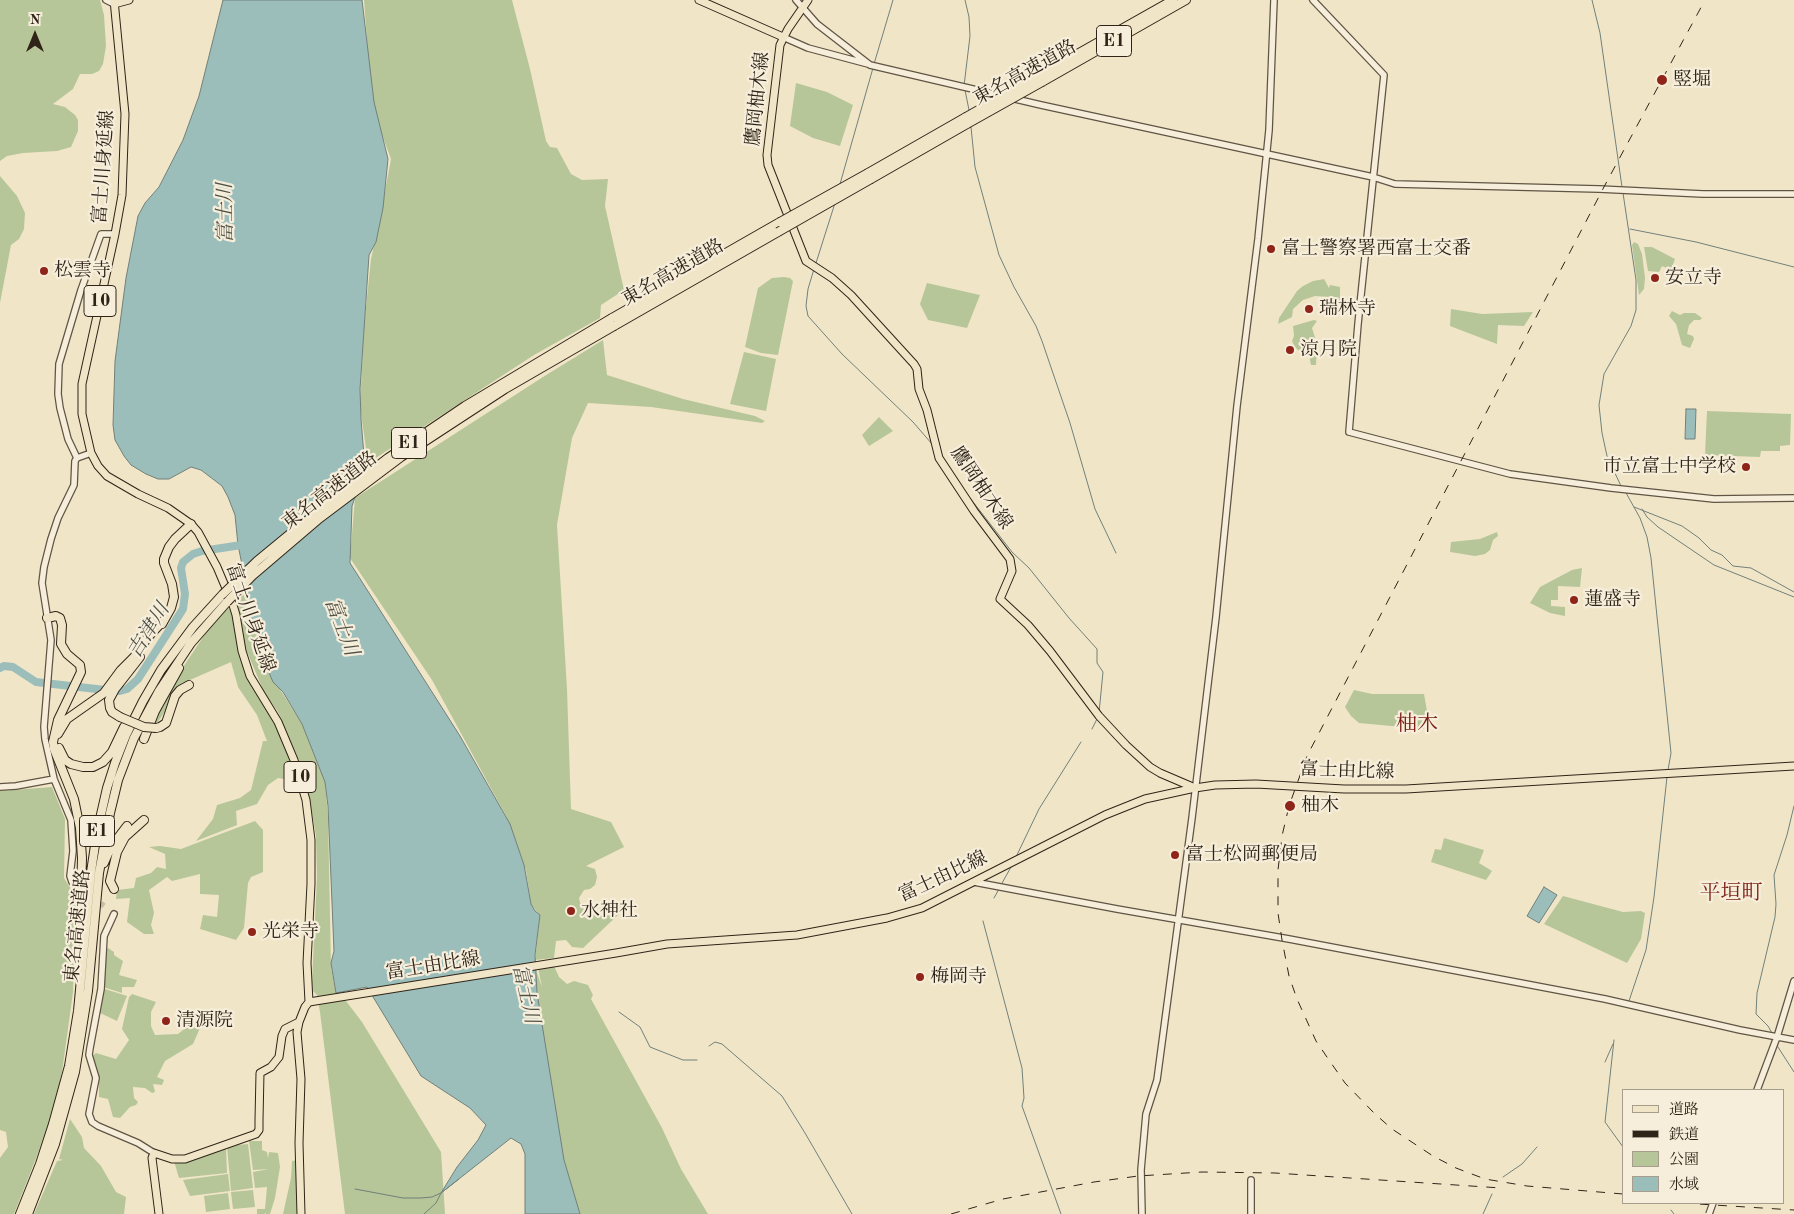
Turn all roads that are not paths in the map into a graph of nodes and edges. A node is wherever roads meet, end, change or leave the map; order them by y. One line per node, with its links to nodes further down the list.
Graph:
1 (106, 0): 9 (street)
2 (128, 0): 9 (main road)
3 (699, 0): 11 (main road)
4 (796, 0): 10 (street)
5 (1173, 0): 13 (highway, 東名高速道路 / E1)
6 (1186, 0): 13 (highway, 東名高速道路 / E1)
7 (1274, 0): 14 (street)
8 (1313, 0): 16 (street)
9 (114, 2): 18 (main road, 富士川身延線 / 10)
10 (806, 3): 11 (main road, 鷹岡柚木線); 12 (street)
11 (783, 38): 12 (street); 33 (main road, 鷹岡柚木線)
12 (870, 65): 14 (street)
13 (1041, 79): 15 (highway, 東名高速道路 / E1, bridge)
14 (1267, 154): 16 (street); 33 (street)
15 (869, 176): 19 (highway, 東名高速道路 / E1, bridge); 19 (highway, 東名高速道路 / E1, bridge)
16 (1373, 177): 17 (street); 22 (street)
17 (1794, 194)
18 (115, 234): 20 (main road, 富士川身延線 / 10); 21 (street)
19 (613, 322): 24 (highway, 東名高速道路 / E1, bridge); 26 (highway, 東名高速道路 / E1, bridge)
20 (91, 453): 21 (street); 23 (main road, 富士川身延線 / 10)
21 (77, 458): 25 (street)
22 (1794, 498)
23 (191, 524): 27 (highway); 44 (main road, 富士川身延線 / 10)
24 (219, 611): 29 (highway); 39 (highway, 東名高速道路 / E1)
25 (47, 618): 31 (street); 43 (highway)
26 (181, 642): 27 (highway); 43 (highway, 東名高速道路 / E1)
27 (117, 681): 28 (highway, bridge)
28 (190, 686)
29 (144, 739)
30 (1794, 766): 33 (main road, 富士由比線)
31 (54, 780): 32 (street); 37 (street)
32 (0, 787)
33 (1196, 788): 36 (main road, 富士由比線); 41 (street)
34 (144, 820): 38 (highway)
35 (126, 826): 39 (highway)
36 (974, 882): 41 (street); 44 (main road, 富士由比線)
37 (78, 887)
38 (114, 889)
39 (96, 910): 49 (highway, 東名高速道路 / E1)
40 (114, 914): 51 (street)
41 (1179, 919): 46 (street); 58 (street)
42 (1794, 981): 46 (street)
43 (80, 985): 49 (highway, 東名高速道路 / E1)
44 (308, 1002): 45 (main road)
45 (299, 1022): 51 (main road); 56 (main road)
46 (1778, 1037): 47 (street); 48 (street)
47 (1794, 1040)
48 (1757, 1089)
49 (63, 1103): 50 (highway, 東名高速道路 / E1)
50 (57, 1126): 53 (highway, 東名高速道路 / E1); 54 (highway, 東名高速道路 / E1)
51 (154, 1153): 55 (main road)
52 (1251, 1180): 59 (street)
53 (20, 1214)
54 (28, 1214)
55 (159, 1214)
56 (301, 1214): 57 (street)
57 (305, 1214)
58 (1142, 1214)
59 (1251, 1214)

